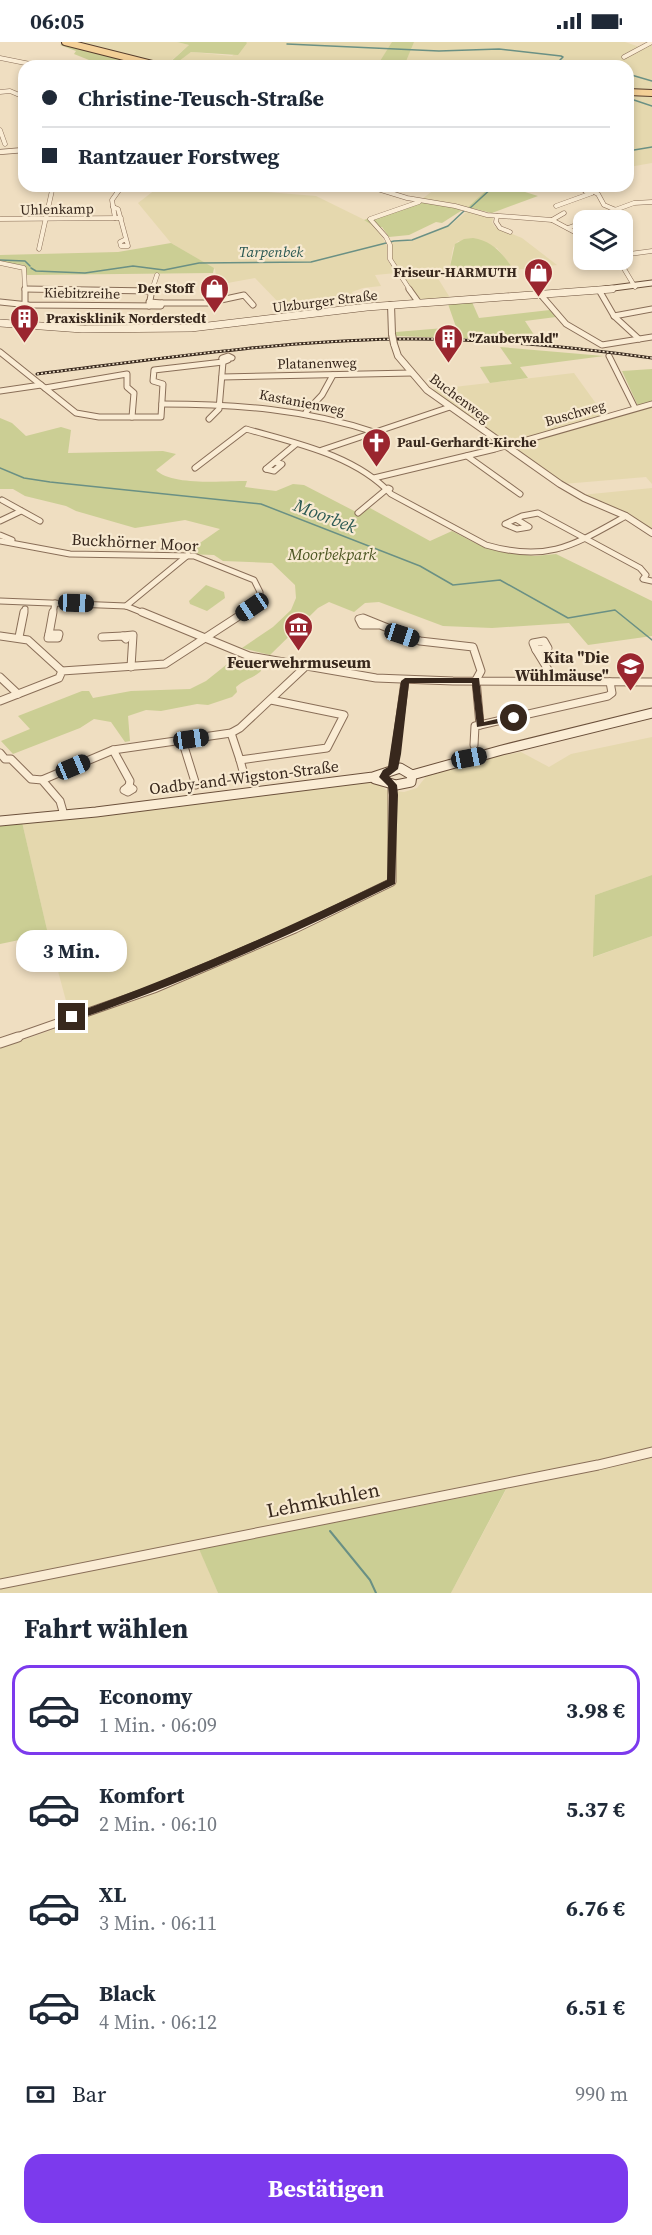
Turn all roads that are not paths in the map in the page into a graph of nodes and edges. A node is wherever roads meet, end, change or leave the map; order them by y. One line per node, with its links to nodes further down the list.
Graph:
1 (65, 42): 5 (main road)
2 (652, 42): 3 (street)
3 (624, 57)
4 (0, 58): 6 (street)
5 (136, 60)
6 (18, 61)
7 (0, 92): 10 (street)
8 (634, 92): 9 (main road)
9 (652, 93)
10 (18, 94)
11 (0, 130): 12 (street)
12 (5, 144)
13 (18, 150): 14 (street)
14 (0, 152)
15 (52, 192): 26 (street)
16 (118, 192): 24 (street)
17 (389, 192): 18 (street)
18 (421, 201): 23 (street); 46 (street)
19 (652, 202): 21 (street)
20 (556, 206): 21 (street)
21 (616, 210)
22 (564, 213): 27 (street)
23 (497, 216): 27 (street); 31 (street)
24 (118, 218): 26 (street, Uhlenkamp); 32 (street)
25 (0, 219): 26 (street, Uhlenkamp)
26 (47, 220): 33 (street)
27 (552, 220): 29 (street)
28 (573, 226): 29 (street)
29 (568, 228): 30 (street)
30 (573, 231)
31 (510, 232)
32 (126, 239)
33 (39, 249)
34 (652, 251): 35 (street)
35 (633, 254)
36 (0, 263): 41 (street)
37 (625, 270): 40 (street)
38 (157, 275): 43 (street)
39 (652, 283): 40 (main road, Ulzburger Straße)
40 (635, 286): 42 (main road, Ulzburger Straße)
41 (25, 289): 43 (street); 47 (street)
42 (599, 290): 44 (main road, Ulzburger Straße); 52 (street)
43 (152, 291): 48 (street)
44 (541, 295): 46 (main road, Ulzburger Straße); 54 (street)
45 (0, 302): 47 (street, Kiebitzreihe)
46 (419, 303): 50 (main road, Ulzburger Straße)
47 (25, 304): 48 (street, Kiebitzreihe)
48 (149, 304): 49 (street, Kiebitzreihe)
49 (253, 305)
50 (391, 305): 53 (main road, Ulzburger Straße); 58 (street, Buchenweg, bridge)
51 (652, 309): 52 (street)
52 (614, 316): 54 (street)
53 (0, 323)
54 (639, 339): 55 (street)
55 (650, 339)
56 (0, 352): 61 (street)
57 (609, 356): 67 (street)
58 (412, 373): 59 (street, Platanenweg); 66 (street, Buchenweg)
59 (333, 375): 60 (street, Platanenweg); 68 (street)
60 (222, 377): 63 (street); 64 (street)
61 (43, 387): 62 (street); 69 (street); 69 (street)
62 (0, 391)
63 (220, 403): 64 (street, Kastanienweg); 68 (street, Kastanienweg); 70 (street)
64 (162, 404): 69 (street)
65 (652, 405): 67 (street, Buschweg)
66 (450, 407): 71 (street); 73 (street, Buchenweg)
67 (635, 408): 73 (street, Buschweg)
68 (306, 412): 71 (street, Kastanienweg)
69 (132, 417)
70 (209, 419)
71 (378, 433): 74 (street)
72 (297, 444): 74 (street); 76 (street); 77 (street)
73 (505, 446): 75 (street, Buschweg); 84 (street, Buchenweg)
74 (322, 450): 78 (street)
75 (467, 456): 78 (street, Buschweg); 80 (street)
76 (274, 462)
77 (195, 468)
78 (374, 478): 79 (street)
79 (388, 488): 83 (street); 88 (street); 91 (street)
80 (520, 494)
81 (2, 501): 82 (street)
82 (21, 511): 86 (street); 87 (street)
83 (358, 513)
84 (626, 516): 89 (street, Buchenweg); 91 (street)
85 (516, 519): 91 (street)
86 (0, 521)
87 (40, 522)
88 (458, 526)
89 (652, 533)
90 (0, 535): 92 (street, Buckhörner Moor)
91 (586, 539): 94 (street)
92 (5, 541): 93 (street, Buckhörner Moor)
93 (188, 555): 98 (street); 105 (street, Buckhörner Moor)
94 (649, 575): 95 (street)
95 (652, 581)
96 (0, 601): 97 (street)
97 (55, 603): 98 (street); 101 (street)
98 (126, 606): 105 (street)
99 (25, 609): 103 (street)
100 (379, 625): 111 (street)
101 (49, 634)
102 (0, 636): 103 (street)
103 (19, 637): 109 (street)
104 (102, 637): 107 (street)
105 (205, 639): 107 (street); 108 (street)
106 (536, 650): 113 (street)
107 (131, 667): 109 (street)
108 (305, 667): 112 (street); 117 (street)
109 (62, 671): 116 (street)
110 (0, 676): 116 (street)
111 (476, 680): 112 (street); 113 (street); 120 (street)
112 (405, 681): 127 (street)
113 (555, 681): 114 (street)
114 (610, 682): 115 (street); 120 (street)
115 (652, 682)
116 (18, 694): 118 (street)
117 (271, 700): 121 (street); 126 (street)
118 (0, 701)
119 (652, 713): 129 (main road)
120 (480, 725): 123 (street)
121 (231, 733): 122 (street); 126 (street)
122 (182, 740): 124 (street); 132 (street)
123 (474, 745)
124 (113, 750): 130 (street); 133 (street)
125 (0, 753): 130 (street)
126 (240, 760): 128 (street)
127 (396, 769): 129 (main road); 131 (main road)
128 (243, 771)
129 (411, 773): 131 (main road)
130 (42, 780): 134 (street)
131 (391, 784): 134 (main road, Oadby-and-Wigston-Straße); 136 (street)
132 (196, 785)
133 (129, 786)
134 (64, 813): 135 (main road, Oadby-and-Wigston-Straße)
135 (0, 818)
136 (0, 1043)
137 (652, 1452): 138 (street, Lehmkuhlen)
138 (0, 1584)

